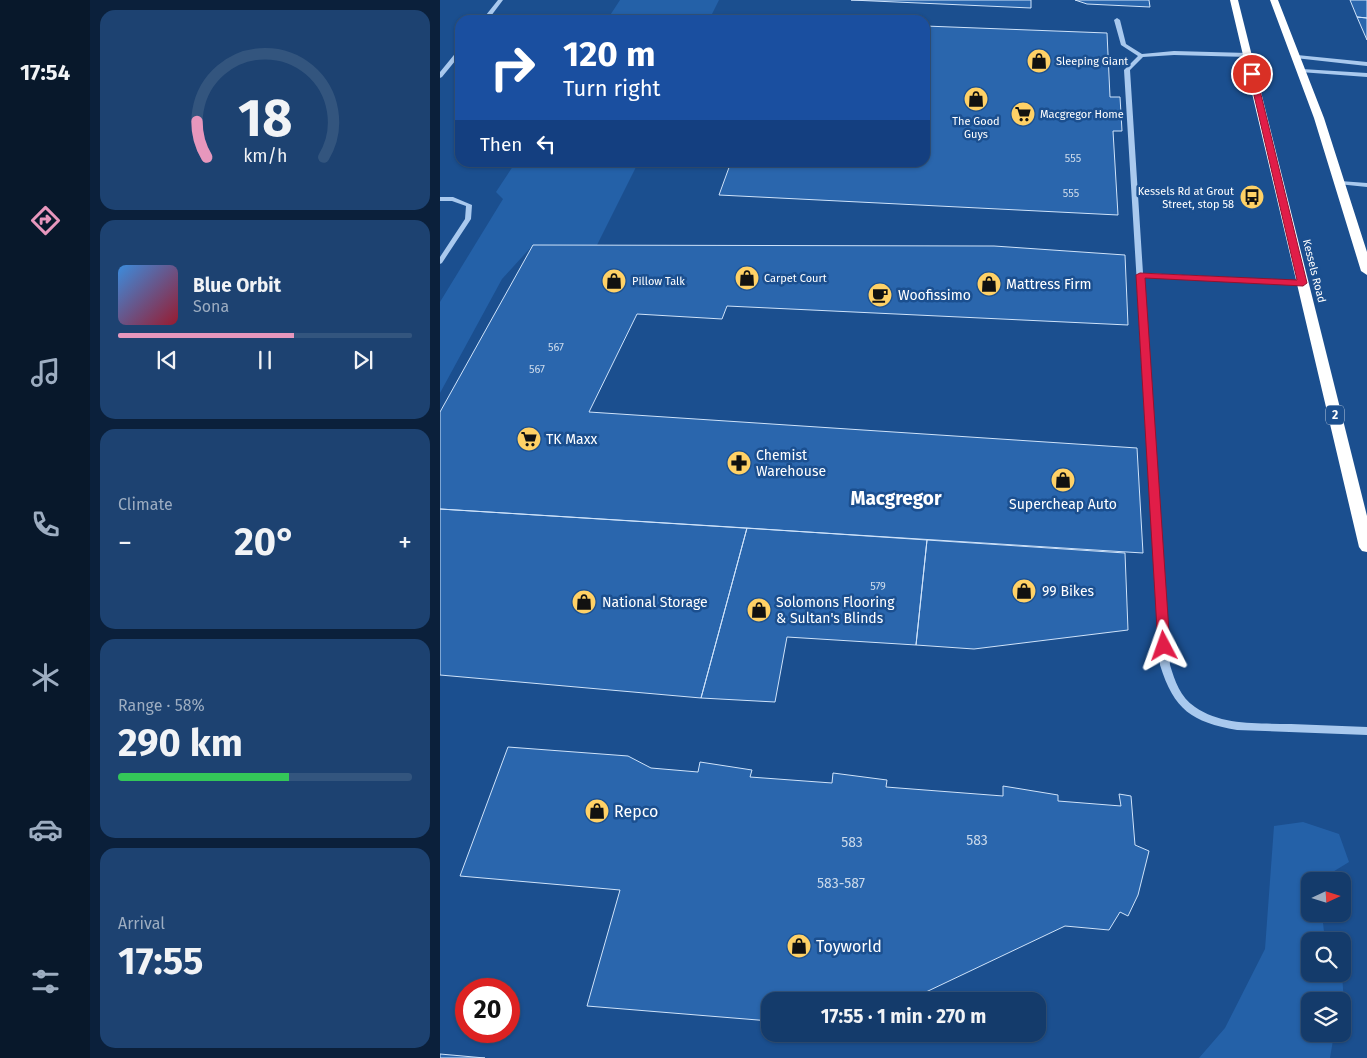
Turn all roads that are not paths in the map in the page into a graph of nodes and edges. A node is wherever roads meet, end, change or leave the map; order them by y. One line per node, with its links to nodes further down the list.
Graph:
1 (501, 0): 4 (street)
2 (1234, 0): 6 (highway, Kessels Road / 2)
3 (1274, 0): 9 (highway)
4 (489, 15)
5 (1117, 20): 7 (lane)
6 (1248, 55): 7 (street); 20 (highway, Kessels Road / 2)
7 (1141, 56): 19 (street)
8 (455, 57): 13 (street)
9 (1297, 57): 10 (street); 11 (highway)
10 (1367, 64)
11 (1302, 71): 12 (street); 14 (highway)
12 (1367, 75)
13 (440, 76)
14 (1340, 183): 15 (lane); 18 (highway)
15 (1367, 184)
16 (440, 198): 17 (street)
17 (440, 262)
18 (1367, 271)
19 (1140, 275): 20 (street); 22 (street)
20 (1303, 283): 21 (highway, Kessels Road / 2)
21 (1367, 548)
22 (1367, 731)

